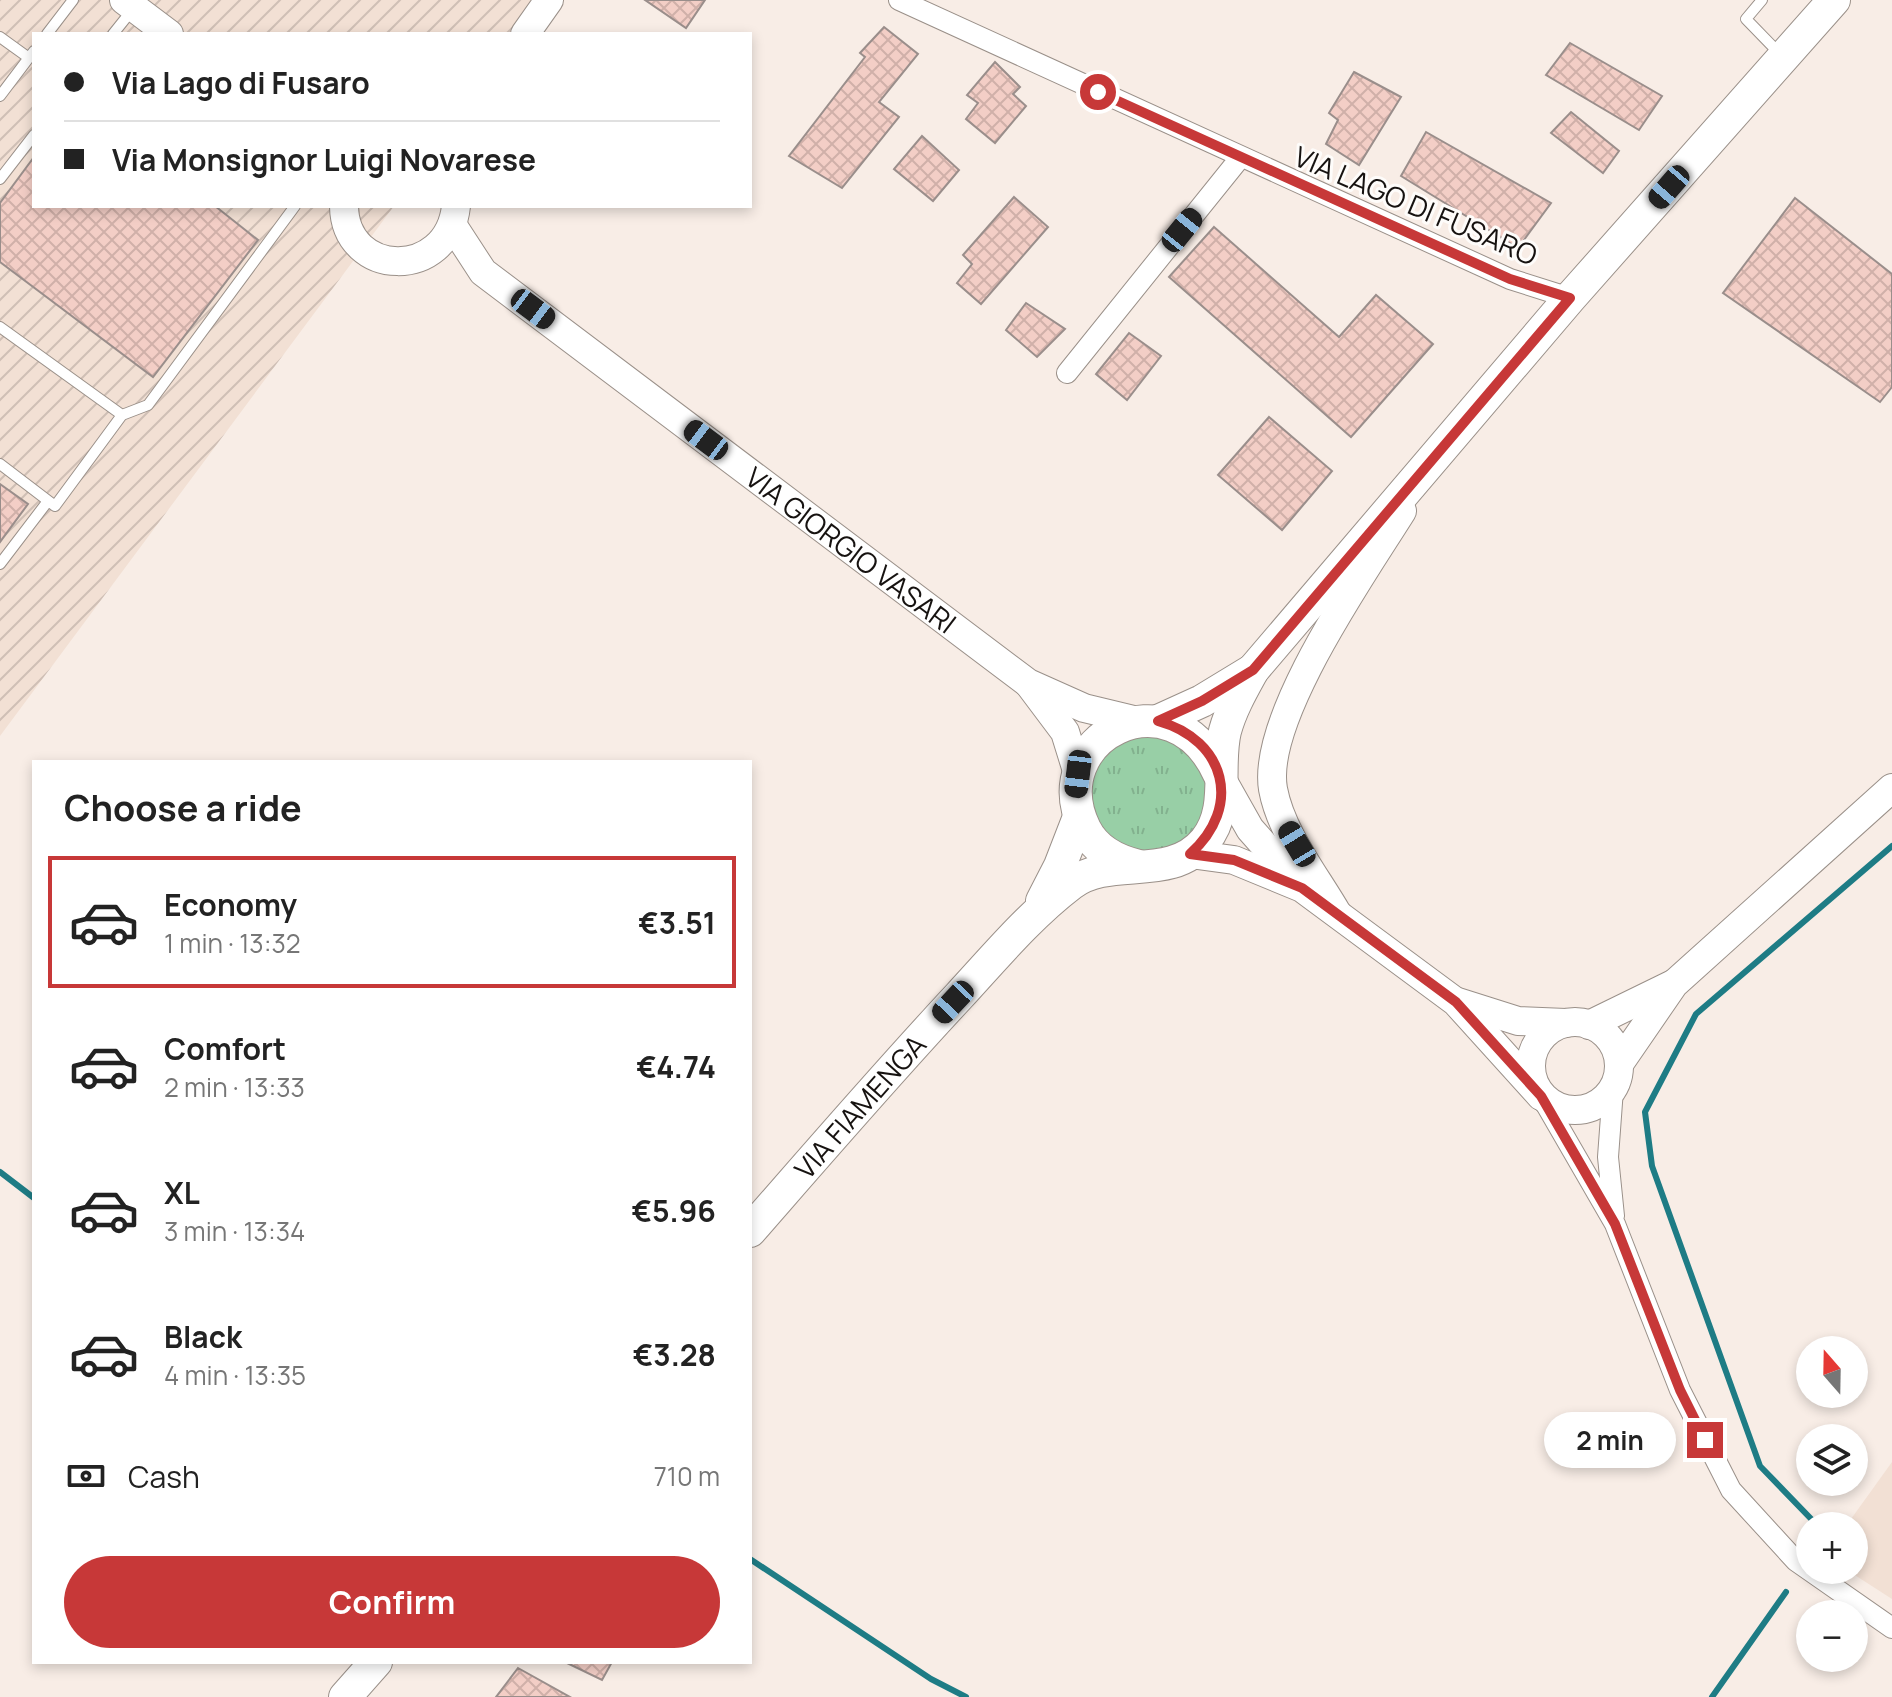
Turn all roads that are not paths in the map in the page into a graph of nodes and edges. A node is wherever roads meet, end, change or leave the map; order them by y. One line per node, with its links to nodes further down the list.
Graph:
1 (73, 0): 7 (lane)
2 (549, 0): 10 (main road)
3 (899, 0): 16 (street, VIA LAGO DI FUSARO)
4 (1762, 0): 13 (lane)
5 (1834, 0): 13 (main road)
6 (129, 4): 8 (lane); 9 (main road)
7 (49, 32)
8 (114, 32)
9 (166, 32)
10 (526, 32)
11 (0, 37): 12 (lane)
12 (31, 55): 14 (lane)
13 (1783, 58): 23 (main road)
14 (0, 96)
15 (32, 138): 17 (lane)
16 (1240, 158): 23 (street, VIA LAGO DI FUSARO); 25 (street)
17 (0, 179)
18 (294, 208): 26 (lane)
19 (344, 208): 21 (main road)
20 (455, 216): 21 (main road); 22 (main road, VIA GIORGIO VASARI)
21 (429, 254): 22 (main road, VIA GIORGIO VASARI)
22 (483, 272): 32 (main road, VIA GIORGIO VASARI)
23 (1570, 298): 27 (main road)
24 (0, 327): 26 (lane)
25 (1067, 373)
26 (122, 415): 29 (lane)
27 (1439, 453): 31 (main road); 41 (main road)
28 (0, 464): 29 (lane)
29 (48, 501): 30 (lane)
30 (0, 564)
31 (1253, 670): 33 (main road); 35 (main road)
32 (1028, 683): 33 (main road, VIA GIORGIO VASARI); 34 (main road, VIA GIORGIO VASARI)
33 (1148, 721): 34 (main road); 35 (main road)
34 (1078, 774): 37 (main road, VIA FIAMENGA)
35 (1219, 774): 38 (main road); 40 (main road)
36 (1892, 788): 43 (main road)
37 (1079, 817): 39 (main road); 42 (main road, VIA FIAMENGA)
38 (1190, 854): 39 (main road, VIA FIAMENGA); 40 (main road)
39 (1146, 867): 42 (main road, VIA FIAMENGA)
40 (1302, 888): 41 (main road)
41 (1337, 913): 44 (main road)
42 (1035, 914): 49 (main road, VIA FIAMENGA)
43 (1674, 984): 45 (main road); 46 (main road)
44 (1456, 1002): 45 (main road); 47 (main road)
45 (1578, 1024): 46 (main road); 47 (main road)
46 (1616, 1076): 47 (main road); 48 (street)
47 (1541, 1096): 48 (street)
48 (1615, 1224): 50 (street)
49 (752, 1229)
50 (1892, 1628)
51 (374, 1664): 52 (main road)
52 (345, 1697)

